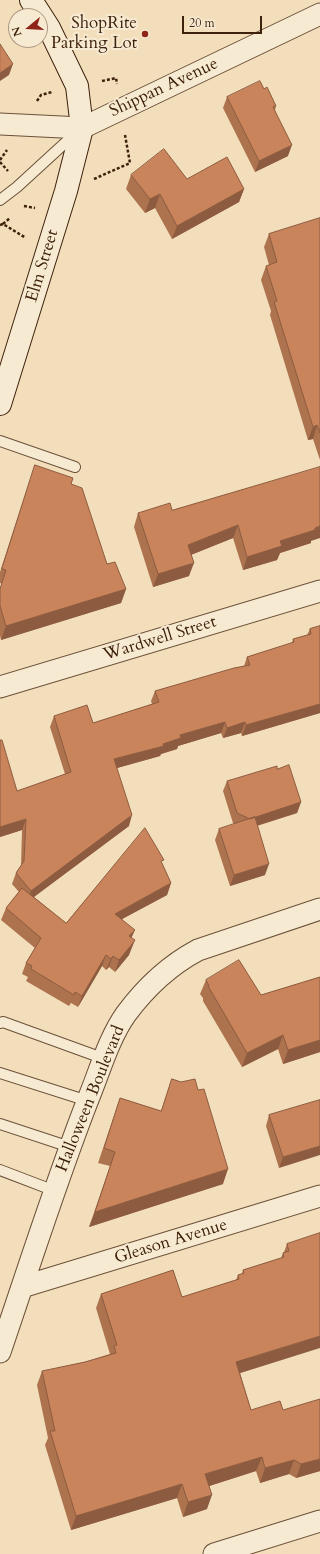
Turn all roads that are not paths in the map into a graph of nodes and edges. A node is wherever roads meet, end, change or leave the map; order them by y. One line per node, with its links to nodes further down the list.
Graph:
1 (31, 0): 4 (main road)
2 (320, 14): 4 (street, Shippan Avenue)
3 (0, 124): 4 (street, Shippan Avenue)
4 (82, 128): 5 (lane); 6 (main road, Elm Street)
5 (0, 200)
6 (0, 404)
7 (0, 441): 8 (lane)
8 (75, 468)
9 (320, 591): 10 (street, Wardwell Street)
10 (0, 687)
11 (320, 909): 13 (street, Halloween Boulevard)
12 (2, 1023): 13 (lane)
13 (105, 1059): 15 (street, Halloween Boulevard)
14 (0, 1073): 15 (lane)
15 (88, 1101): 17 (street, Halloween Boulevard)
16 (0, 1124): 17 (lane)
17 (70, 1146): 19 (street, Halloween Boulevard)
18 (0, 1170): 19 (lane)
19 (55, 1191): 21 (street, Halloween Boulevard)
20 (320, 1196): 21 (street, Gleason Avenue)
21 (22, 1287): 22 (street, Halloween Boulevard)
22 (0, 1352)
23 (320, 1521): 24 (street)
24 (214, 1554)

